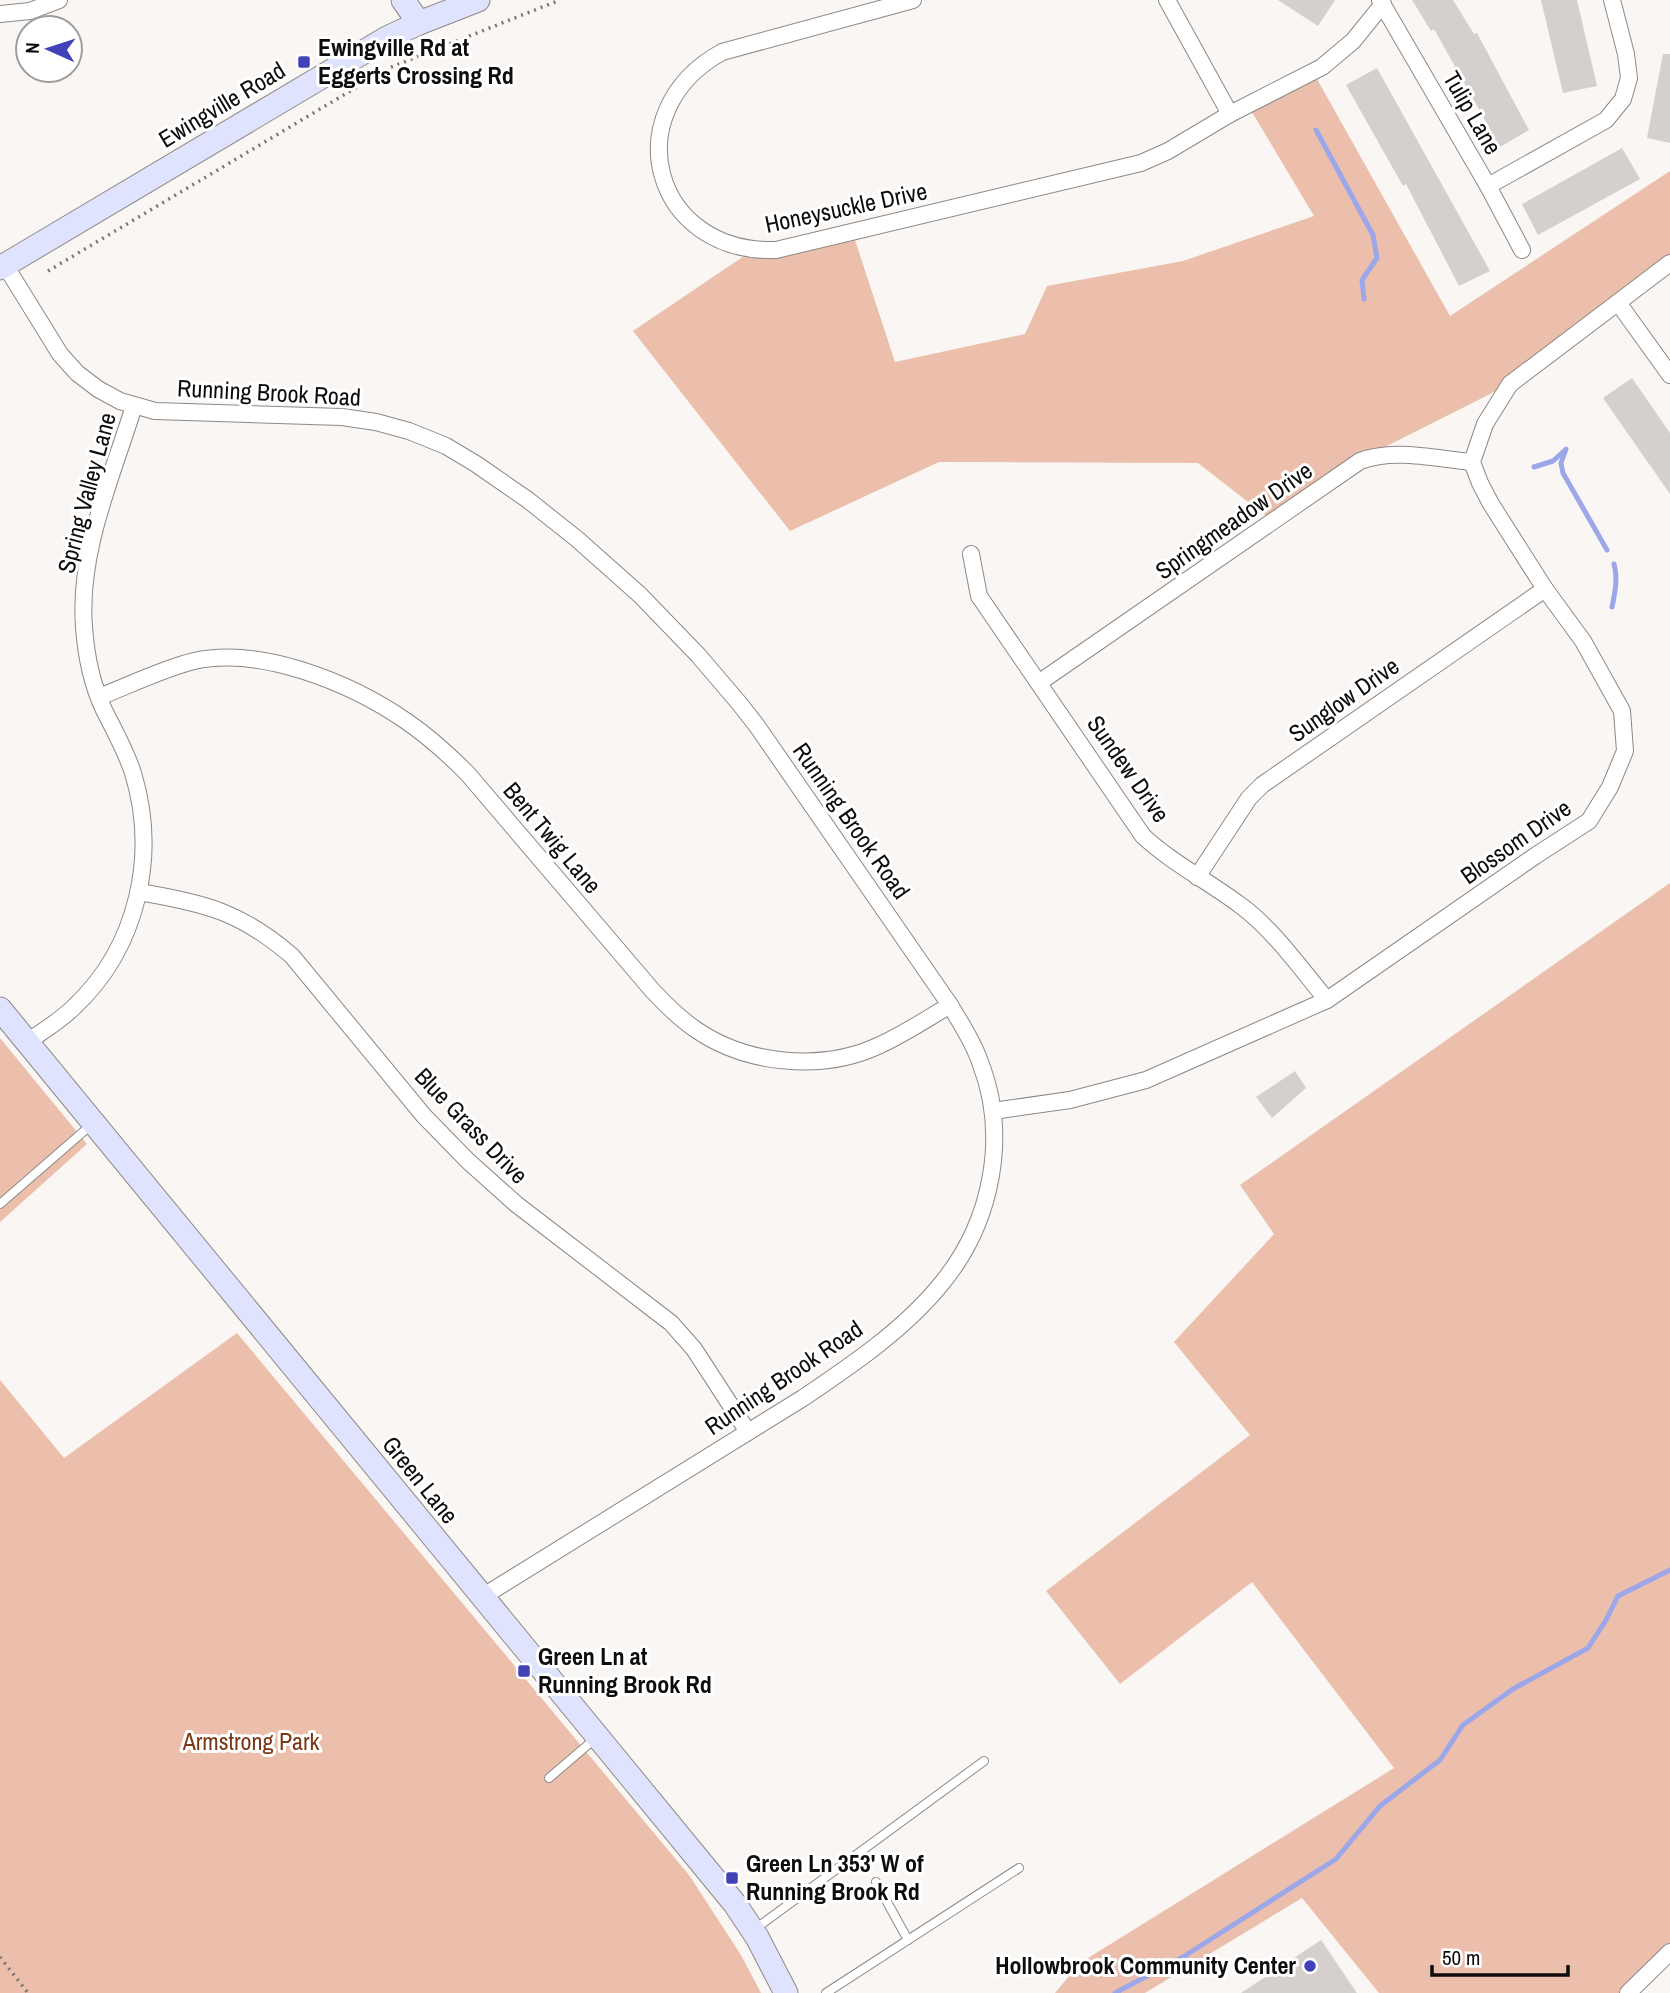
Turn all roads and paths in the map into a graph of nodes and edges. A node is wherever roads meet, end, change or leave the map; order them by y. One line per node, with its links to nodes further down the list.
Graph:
1 (59, 0): 9 (street)
2 (403, 0): 10 (street)
3 (478, 0): 10 (street, Ewingville Road)
4 (560, 0): 16 (path)
5 (913, 0): 11 (street, Honeysuckle Drive)
6 (1167, 0): 11 (street)
7 (1612, 0): 12 (street)
8 (1382, 2): 11 (street, Honeysuckle Drive); 12 (street, Tulip Lane)
9 (0, 14)
10 (419, 23): 15 (street, Ewingville Road)
11 (1230, 114)
12 (1488, 186): 13 (street, Tulip Lane)
13 (1522, 250)
14 (1670, 263): 17 (street)
15 (2, 267): 19 (street, Running Brook Road)
16 (48, 271)
17 (1619, 304): 18 (street); 20 (street)
18 (1670, 375)
19 (134, 406): 24 (street, Spring Valley Lane); 28 (street, Running Brook Road)
20 (1472, 462): 22 (street, Blossom Drive); 23 (street, Springmeadow Drive)
21 (971, 554): 23 (street, Sundew Drive)
22 (1545, 589): 25 (street, Sunglow Drive); 27 (street, Blossom Drive)
23 (1040, 682): 25 (street, Sundew Drive)
24 (99, 696): 26 (street, Spring Valley Lane); 28 (street, Bent Twig Lane)
25 (1197, 877): 27 (street, Sundew Drive)
26 (139, 892): 30 (street, Spring Valley Lane); 34 (street, Blue Grass Drive)
27 (1327, 1000): 31 (street, Blossom Drive)
28 (950, 1005): 31 (street, Running Brook Road)
29 (0, 1009): 30 (street, Green Lane)
30 (27, 1042): 32 (street, Green Lane)
31 (993, 1111): 34 (street, Running Brook Road)
32 (93, 1123): 33 (lane); 35 (street, Green Lane)
33 (0, 1205)
34 (748, 1432): 35 (street, Running Brook Road)
35 (482, 1597): 36 (street, Green Lane)
36 (597, 1737): 38 (lane); 41 (street, Green Lane)
37 (984, 1760): 41 (lane)
38 (549, 1778)
39 (1019, 1868): 42 (lane)
40 (876, 1882): 42 (lane)
41 (753, 1931): 46 (street, Green Lane)
42 (908, 1940): 47 (lane)
43 (1670, 1952): 48 (street)
44 (0, 1957): 45 (path)
45 (28, 1993)
46 (786, 1993)
47 (826, 1993)
48 (1628, 1993)

